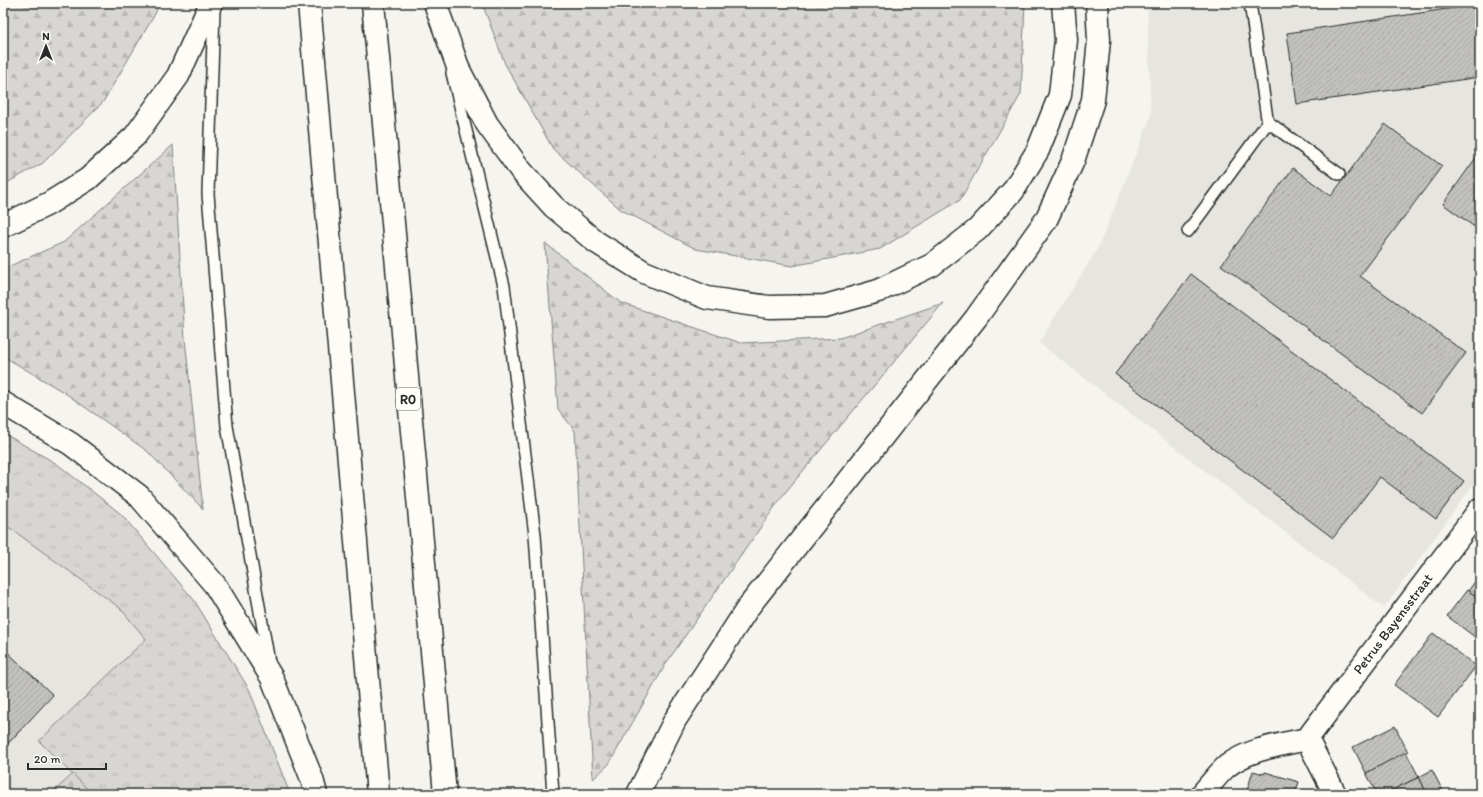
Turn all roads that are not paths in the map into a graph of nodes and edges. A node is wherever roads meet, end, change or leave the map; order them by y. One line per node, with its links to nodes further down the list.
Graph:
1 (211, 3): 11 (main road)
2 (215, 3): 15 (lane)
3 (309, 3): 18 (main road)
4 (373, 3): 19 (main road, R0)
5 (1063, 3): 8 (main road)
6 (1096, 3): 21 (main road)
7 (1250, 3): 9 (lane)
8 (436, 7): 20 (lane)
9 (1268, 124): 10 (lane); 12 (lane)
10 (1339, 174)
11 (3, 226)
12 (1188, 231)
13 (3, 403): 15 (main road)
14 (1480, 508): 16 (main road, Petrus Bayensstraat)
15 (272, 678): 17 (main road)
16 (1307, 740): 22 (main road); 23 (main road)
17 (316, 794)
18 (378, 794)
19 (445, 794)
20 (553, 794)
21 (638, 794)
22 (1202, 794)
23 (1335, 794)

